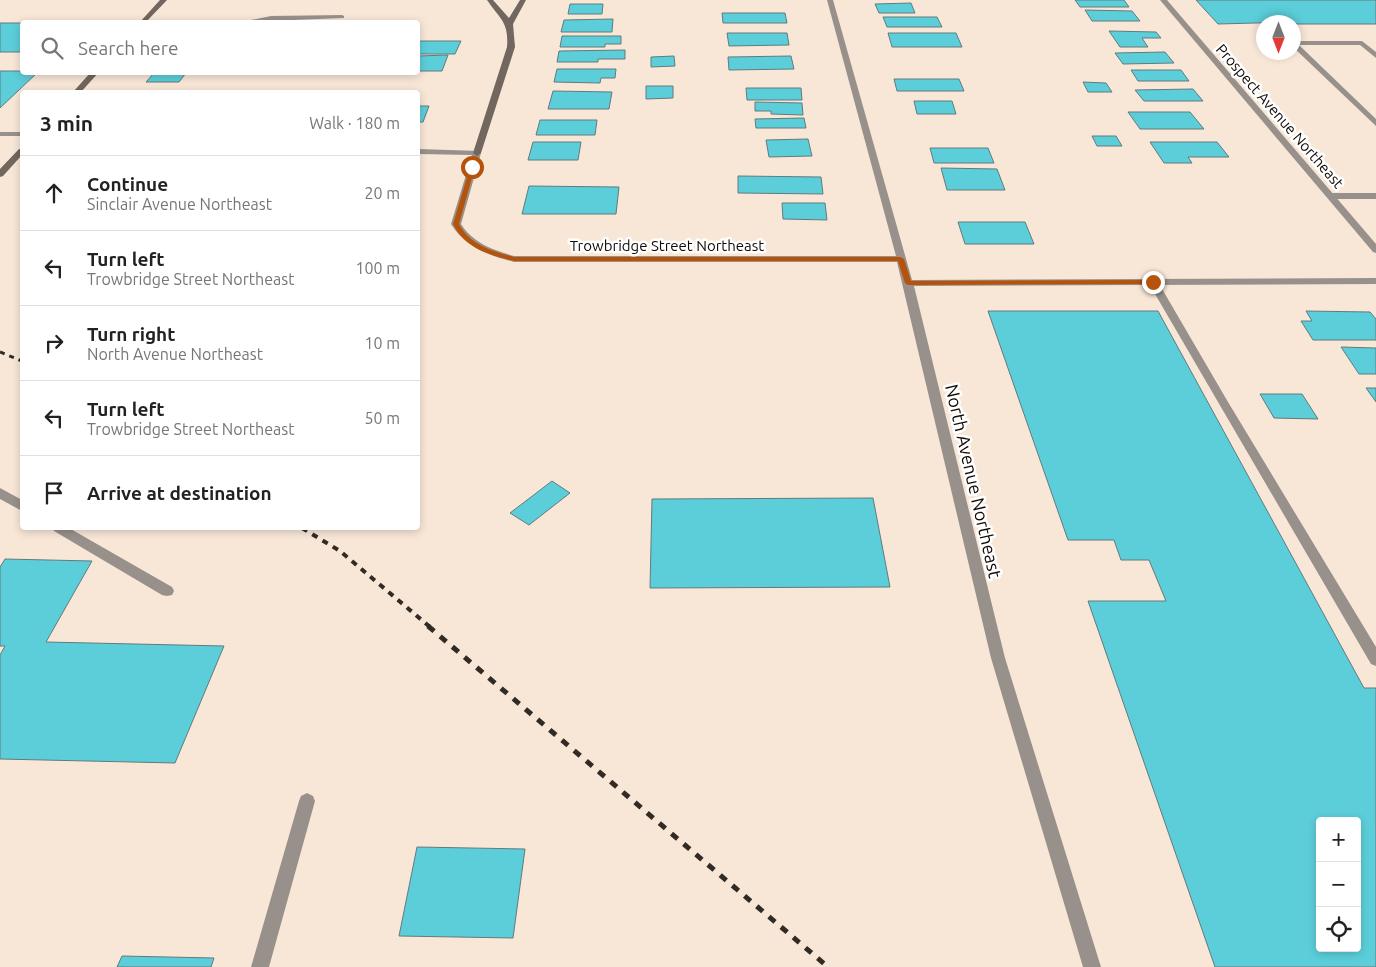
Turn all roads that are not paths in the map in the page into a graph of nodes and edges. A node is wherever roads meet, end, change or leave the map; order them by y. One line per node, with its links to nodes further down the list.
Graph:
1 (164, 0): 7 (street)
2 (490, 0): 9 (street)
3 (523, 0): 9 (street)
4 (830, 0): 25 (street, North Avenue Northeast)
5 (1162, 0): 22 (street, Prospect Avenue Northeast)
6 (342, 17): 8 (street)
7 (145, 20)
8 (258, 20)
9 (510, 23): 20 (street)
10 (1301, 44): 12 (street)
11 (1301, 51): 15 (street)
12 (1376, 56)
13 (93, 75): 14 (street)
14 (79, 90)
15 (1376, 124)
16 (0, 134): 17 (street)
17 (20, 134)
18 (420, 152): 20 (street)
19 (20, 153): 21 (street)
20 (477, 153): 25 (street, Trowbridge Street Northeast)
21 (0, 174)
22 (1331, 196): 23 (street); 24 (street, Prospect Avenue Northeast)
23 (1376, 196)
24 (1376, 250)
25 (900, 259): 28 (street, North Avenue Northeast)
26 (1376, 281): 27 (street)
27 (1153, 282): 28 (street); 33 (street)
28 (908, 283): 36 (street, North Avenue Northeast)
29 (0, 493): 30 (street)
30 (20, 505)
31 (62, 530): 32 (street)
32 (167, 591)
33 (1376, 660)
34 (307, 801): 35 (street)
35 (260, 967)
36 (1092, 967)

